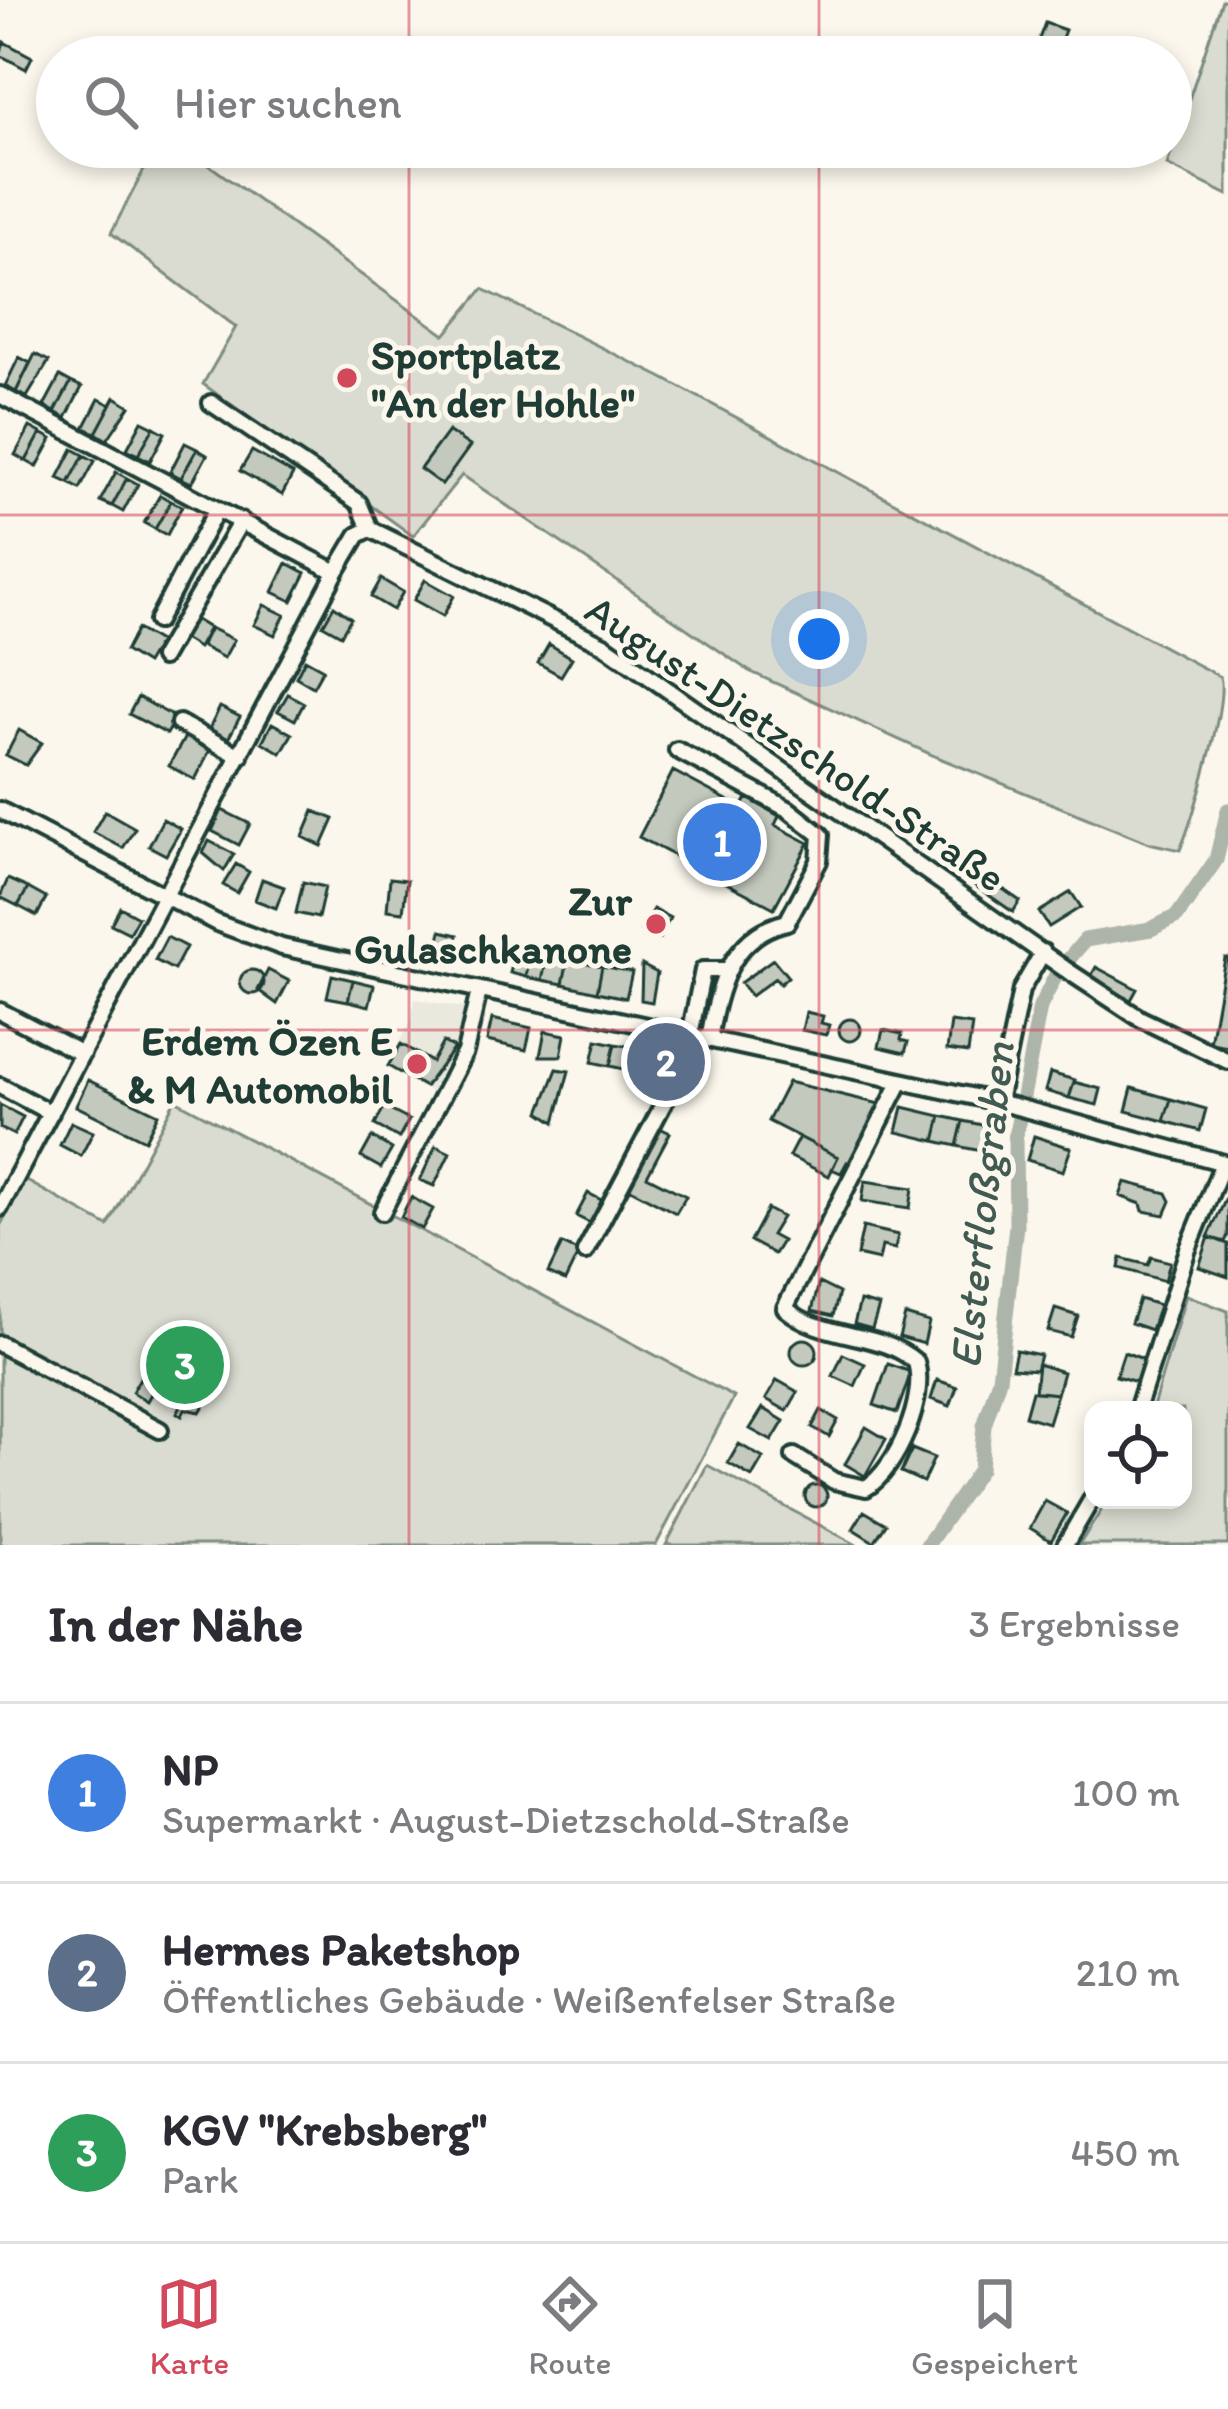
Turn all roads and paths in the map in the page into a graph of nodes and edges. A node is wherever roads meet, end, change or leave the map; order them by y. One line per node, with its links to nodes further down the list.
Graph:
1 (0, 395): 3 (street)
2 (211, 403): 5 (street)
3 (217, 508): 4 (street); 7 (street)
4 (241, 521): 6 (street); 8 (street)
5 (370, 529): 6 (street); 14 (street, August-Dietzschold-Straße)
6 (336, 572): 11 (street)
7 (158, 622)
8 (162, 658)
9 (179, 723): 11 (street)
10 (676, 750): 15 (street)
11 (240, 756): 13 (street)
12 (0, 810): 13 (street)
13 (166, 896): 16 (street); 20 (street)
14 (1054, 960): 21 (street, August-Dietzschold-Straße); 24 (street)
15 (723, 970): 18 (street); 19 (street)
16 (479, 991): 18 (street); 28 (street)
17 (0, 1011): 20 (street)
18 (689, 1035): 19 (street); 29 (street)
19 (709, 1039): 22 (street)
20 (82, 1054): 25 (street)
21 (1228, 1061)
22 (900, 1083): 24 (street); 33 (street)
23 (0, 1086): 25 (street)
24 (998, 1102): 26 (street)
25 (51, 1113): 27 (street)
26 (1226, 1163): 31 (street)
27 (0, 1208)
28 (382, 1212)
29 (584, 1252)
30 (0, 1344): 32 (street)
31 (1140, 1401)
32 (160, 1430)
33 (794, 1456)
34 (1086, 1509): 35 (street)
35 (1065, 1545)

